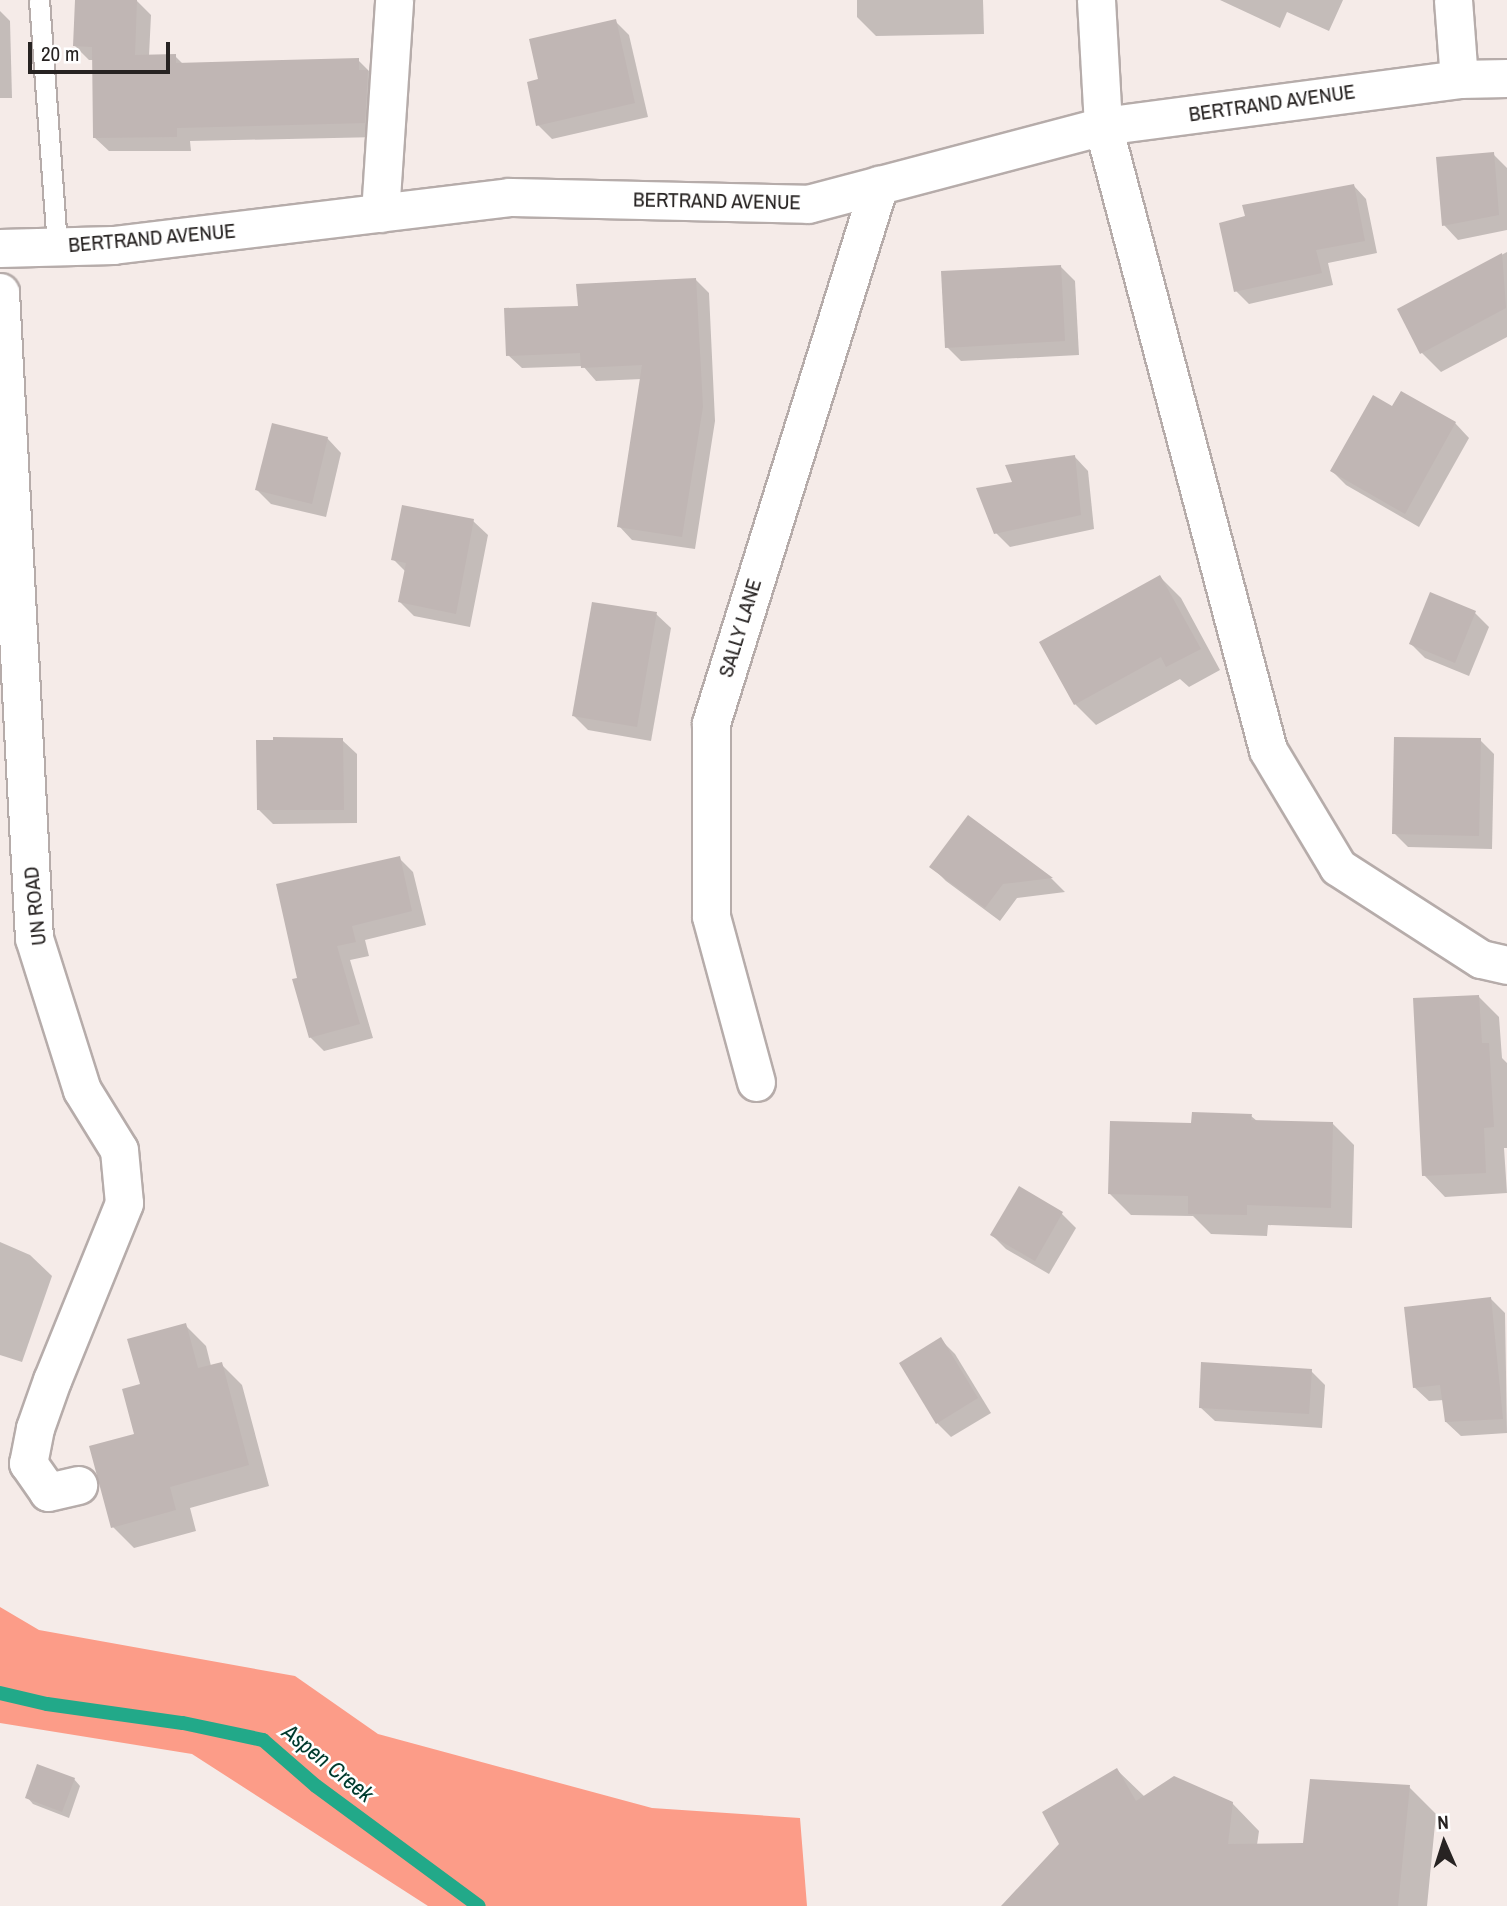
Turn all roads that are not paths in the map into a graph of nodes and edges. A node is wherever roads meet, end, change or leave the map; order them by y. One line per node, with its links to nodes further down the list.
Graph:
1 (39, 0): 10 (lane)
2 (394, 0): 9 (street)
3 (1096, 0): 7 (street)
4 (1453, 0): 6 (street)
5 (1507, 78): 6 (street, BERTRAND AVENUE)
6 (1459, 79): 7 (street, BERTRAND AVENUE)
7 (1102, 126): 8 (street, BERTRAND AVENUE); 13 (street)
8 (879, 185): 9 (street, BERTRAND AVENUE); 14 (street, SALLY LANE)
9 (380, 213): 10 (street, BERTRAND AVENUE)
10 (57, 246): 11 (street, BERTRAND AVENUE)
11 (0, 248)
12 (0, 292): 15 (street, UN ROAD)
13 (1507, 965)
14 (756, 1082)
15 (78, 1485)

